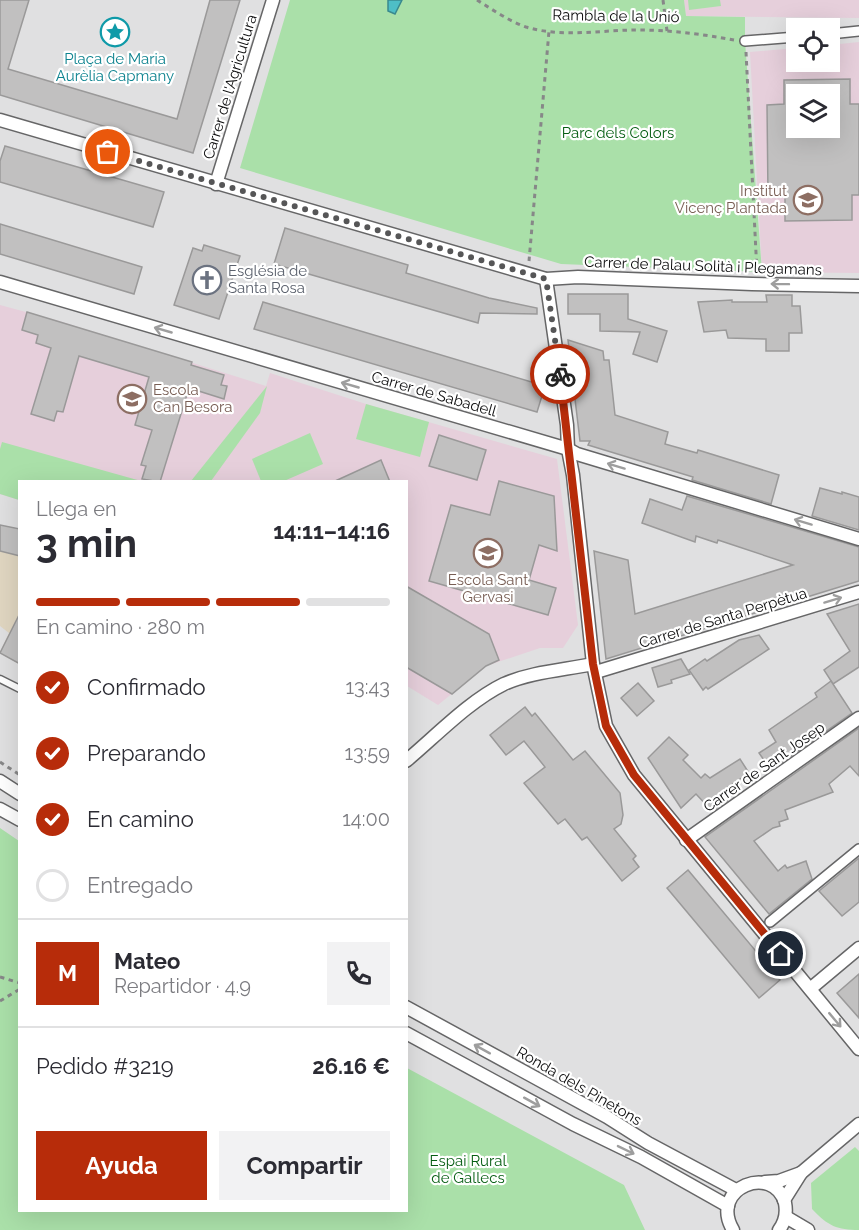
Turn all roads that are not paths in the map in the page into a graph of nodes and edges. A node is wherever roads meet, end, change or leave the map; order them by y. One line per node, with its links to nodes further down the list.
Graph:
1 (273, 0): 7 (street, Carrer de l'Agricultura)
2 (859, 31): 3 (street)
3 (840, 33)
4 (786, 38): 5 (street)
5 (745, 41)
6 (0, 120): 7 (street, Carrer de Palau Solità i Plegamans)
7 (216, 184): 8 (street, Carrer de Palau Solità i Plegamans)
8 (546, 279): 10 (street, Carrer de Palau Solità i Plegamans, one-way to 8); 11 (street)
9 (0, 282): 11 (street, Carrer de Sabadell, one-way to 9)
10 (859, 286)
11 (568, 449): 12 (street, Carrer de Sabadell, one-way to 11); 14 (street)
12 (859, 539)
13 (859, 592): 14 (street, Carrer de Santa Perpètua, one-way to 13)
14 (595, 668): 18 (street, Carrer de Santa Perpètua); 23 (street)
15 (0, 679): 16 (lane)
16 (18, 689)
17 (859, 718): 23 (street, Carrer de Sant Josep)
18 (408, 759)
19 (0, 781): 20 (street)
20 (18, 794)
21 (0, 809): 22 (street)
22 (18, 819)
23 (686, 840): 27 (street)
24 (859, 849): 25 (street)
25 (770, 922)
26 (859, 948): 27 (street)
27 (810, 989): 30 (street, one-way to 30)
28 (408, 1008): 34 (street, Ronda dels Pinetons, one-way to 28)
29 (408, 1035): 36 (street, one-way to 36)
30 (859, 1049)
31 (859, 1124): 32 (street)
32 (801, 1173): 33 (street); 35 (street)
33 (760, 1182): 34 (street); 35 (street)
34 (736, 1190): 36 (street)
35 (784, 1200): 37 (street)
36 (728, 1206): 38 (street)
37 (786, 1217): 39 (street); 40 (street)
38 (734, 1230)
39 (779, 1230)
40 (808, 1230)

